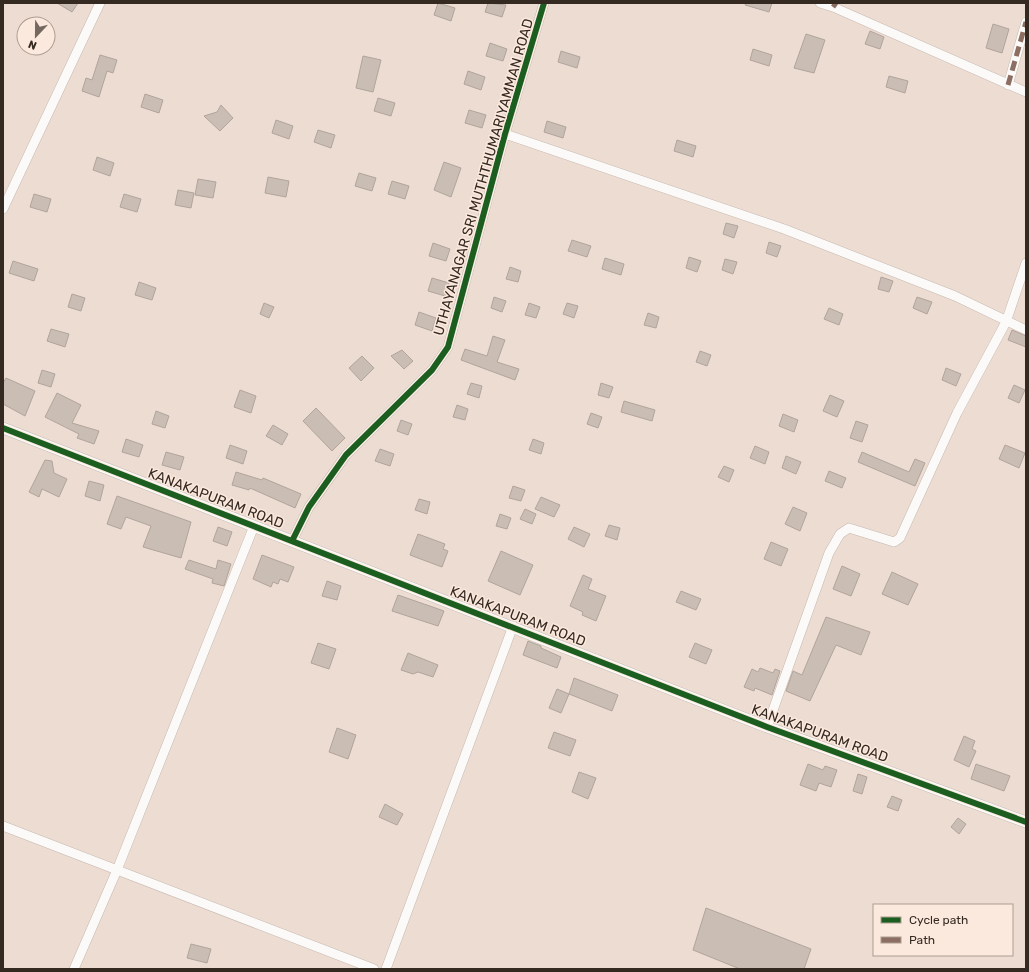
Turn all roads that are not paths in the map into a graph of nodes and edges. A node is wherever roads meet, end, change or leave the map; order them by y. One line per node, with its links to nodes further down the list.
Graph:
1 (100, 3): 9 (street)
2 (544, 3): 8 (street, UTHAYANAGAR SRI MUTHTHUMARIYAMMAN ROAD)
3 (820, 3): 4 (street)
4 (835, 5): 6 (street)
5 (1026, 22): 6 (street)
6 (1008, 84): 7 (street)
7 (1026, 92)
8 (505, 134): 11 (street); 15 (street, UTHAYANAGAR SRI MUTHTHUMARIYAMMAN ROAD)
9 (3, 209)
10 (1026, 263): 11 (street)
11 (1006, 322): 12 (street); 17 (street)
12 (1026, 330)
13 (3, 428): 14 (street, KANAKAPURAM ROAD)
14 (254, 526): 15 (street, KANAKAPURAM ROAD); 20 (street)
15 (292, 541): 16 (street, KANAKAPURAM ROAD)
16 (513, 626): 17 (street, KANAKAPURAM ROAD); 23 (street)
17 (767, 727): 18 (street, KANAKAPURAM ROAD)
18 (1026, 822)
19 (3, 826): 20 (street)
20 (117, 870): 21 (street); 22 (street)
21 (74, 969)
22 (374, 969)
23 (386, 969)

